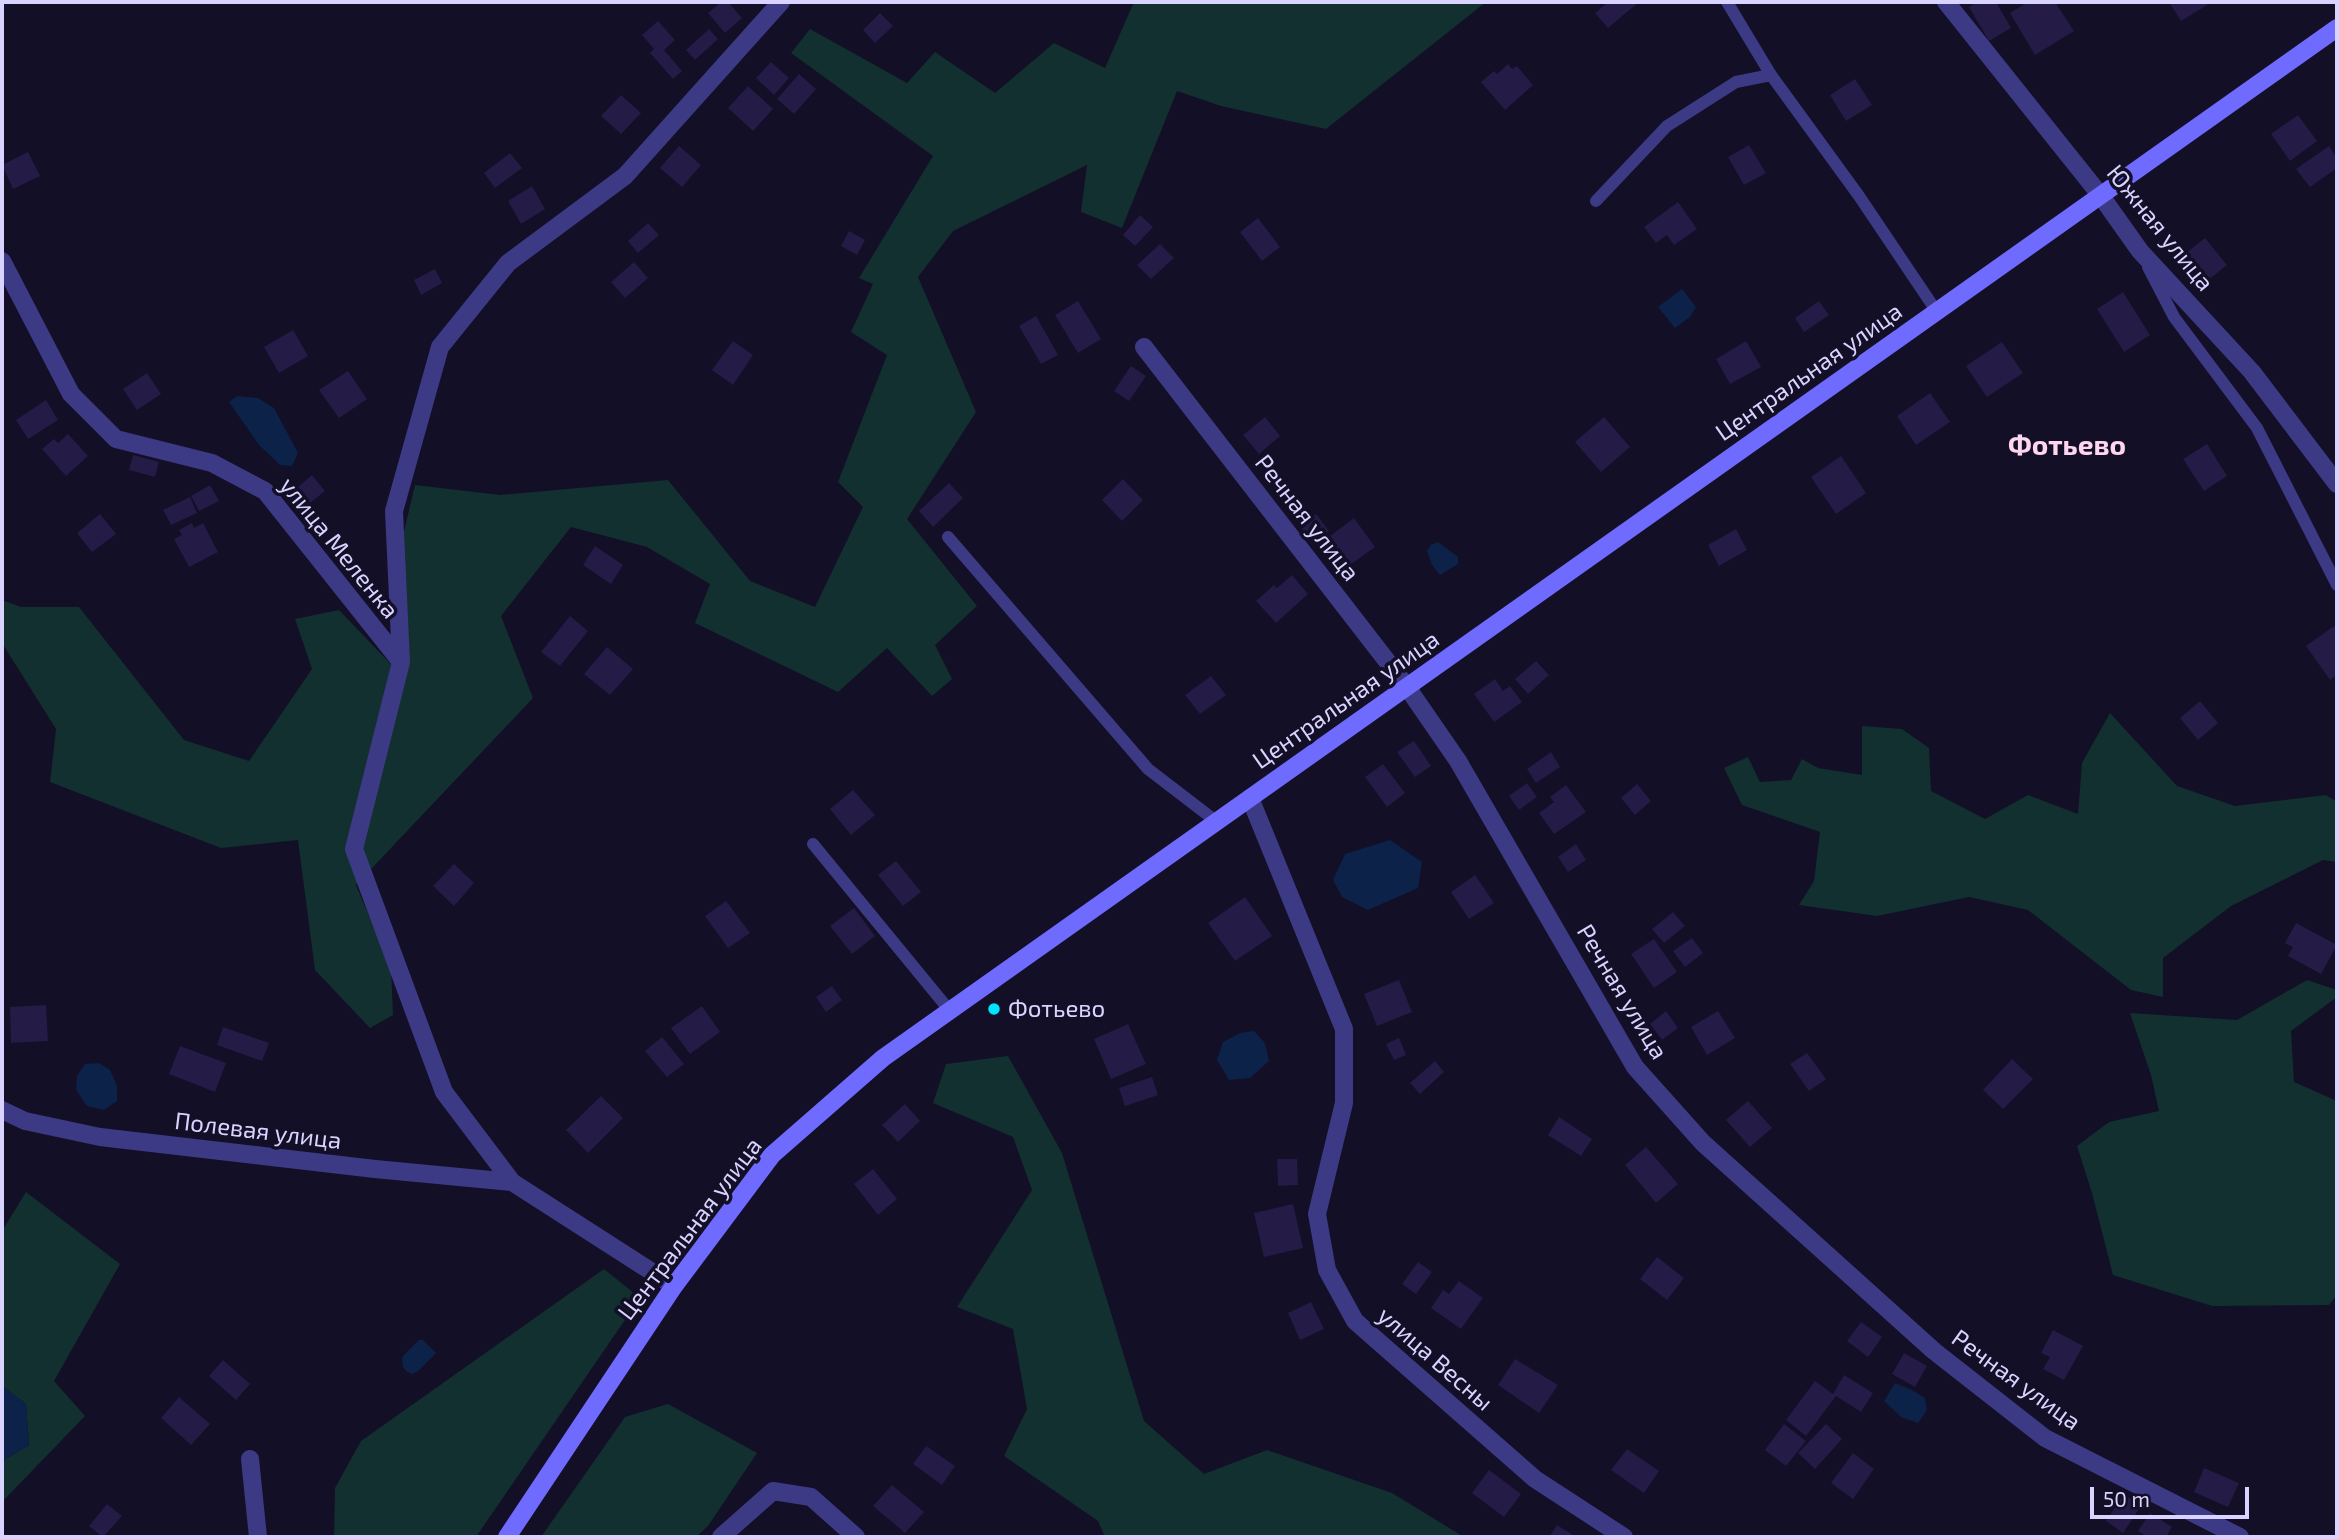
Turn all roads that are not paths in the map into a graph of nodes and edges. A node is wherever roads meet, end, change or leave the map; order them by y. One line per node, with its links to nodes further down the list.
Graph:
1 (781, 2): 15 (street)
2 (1727, 2): 5 (lane)
3 (1946, 2): 6 (street, Южная улица)
4 (2337, 28): 6 (main road, Центральная улица)
5 (1771, 75): 7 (lane); 10 (lane)
6 (2101, 196): 8 (street, Южная улица); 10 (main road, Центральная улица)
7 (1596, 201)
8 (2140, 251): 12 (street, Южная улица); 14 (lane)
9 (2, 261): 15 (street, улица Меленка)
10 (1937, 312): 16 (main road, Центральная улица)
11 (1144, 347): 16 (street, Речная улица)
12 (2337, 484)
13 (947, 537): 18 (lane)
14 (2337, 585)
15 (401, 662): 22 (street)
16 (1407, 687): 17 (main road, Центральная улица); 30 (street, Речная улица)
17 (1250, 799): 18 (main road, Центральная улица); 29 (street, улица Весны)
18 (1217, 822): 20 (main road, Центральная улица)
19 (813, 844): 20 (lane)
20 (950, 1011): 23 (main road, Центральная улица)
21 (2, 1110): 22 (street, Полевая улица)
22 (512, 1182): 23 (street)
23 (674, 1286): 26 (main road, Центральная улица)
24 (250, 1459): 25 (street)
25 (258, 1537)
26 (508, 1537)
27 (720, 1537): 28 (street)
28 (856, 1537)
29 (1624, 1537)
30 (2240, 1537)

